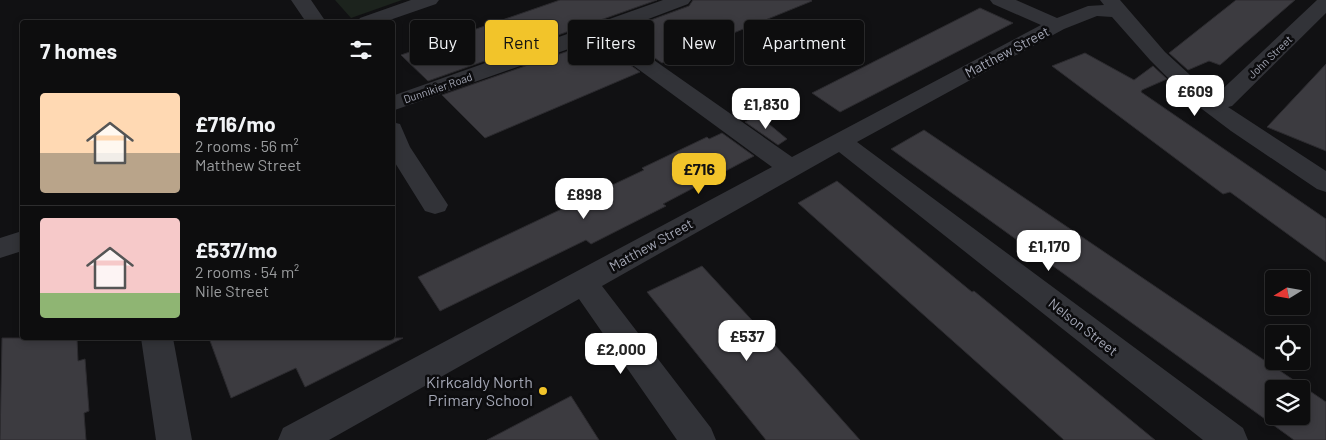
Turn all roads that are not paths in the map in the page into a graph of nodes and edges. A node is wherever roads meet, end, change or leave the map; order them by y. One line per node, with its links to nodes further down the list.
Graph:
1 (301, 0): 7 (street)
2 (428, 0): 8 (street)
3 (681, 0): 9 (street, Dunnikier Road)
4 (1000, 0): 10 (street)
5 (1326, 2): 14 (street, John Street)
6 (1114, 6): 10 (street, Matthew Street); 14 (street)
7 (315, 20)
8 (373, 20)
9 (628, 20)
10 (1057, 25): 16 (street, Matthew Street)
11 (568, 42): 13 (street, Dunnikier Road)
12 (647, 65): 17 (street)
13 (395, 103)
14 (1210, 105): 18 (street)
15 (395, 138): 19 (street)
16 (840, 140): 17 (street, Matthew Street); 27 (street, Nelson Street)
17 (792, 168): 22 (street, Matthew Street)
18 (1326, 183)
19 (435, 205)
20 (20, 242): 21 (street)
21 (0, 248)
22 (583, 282): 25 (street, Matthew Street); 26 (street)
23 (157, 340): 24 (street)
24 (174, 440)
25 (296, 440)
26 (698, 440)
27 (1230, 440)

